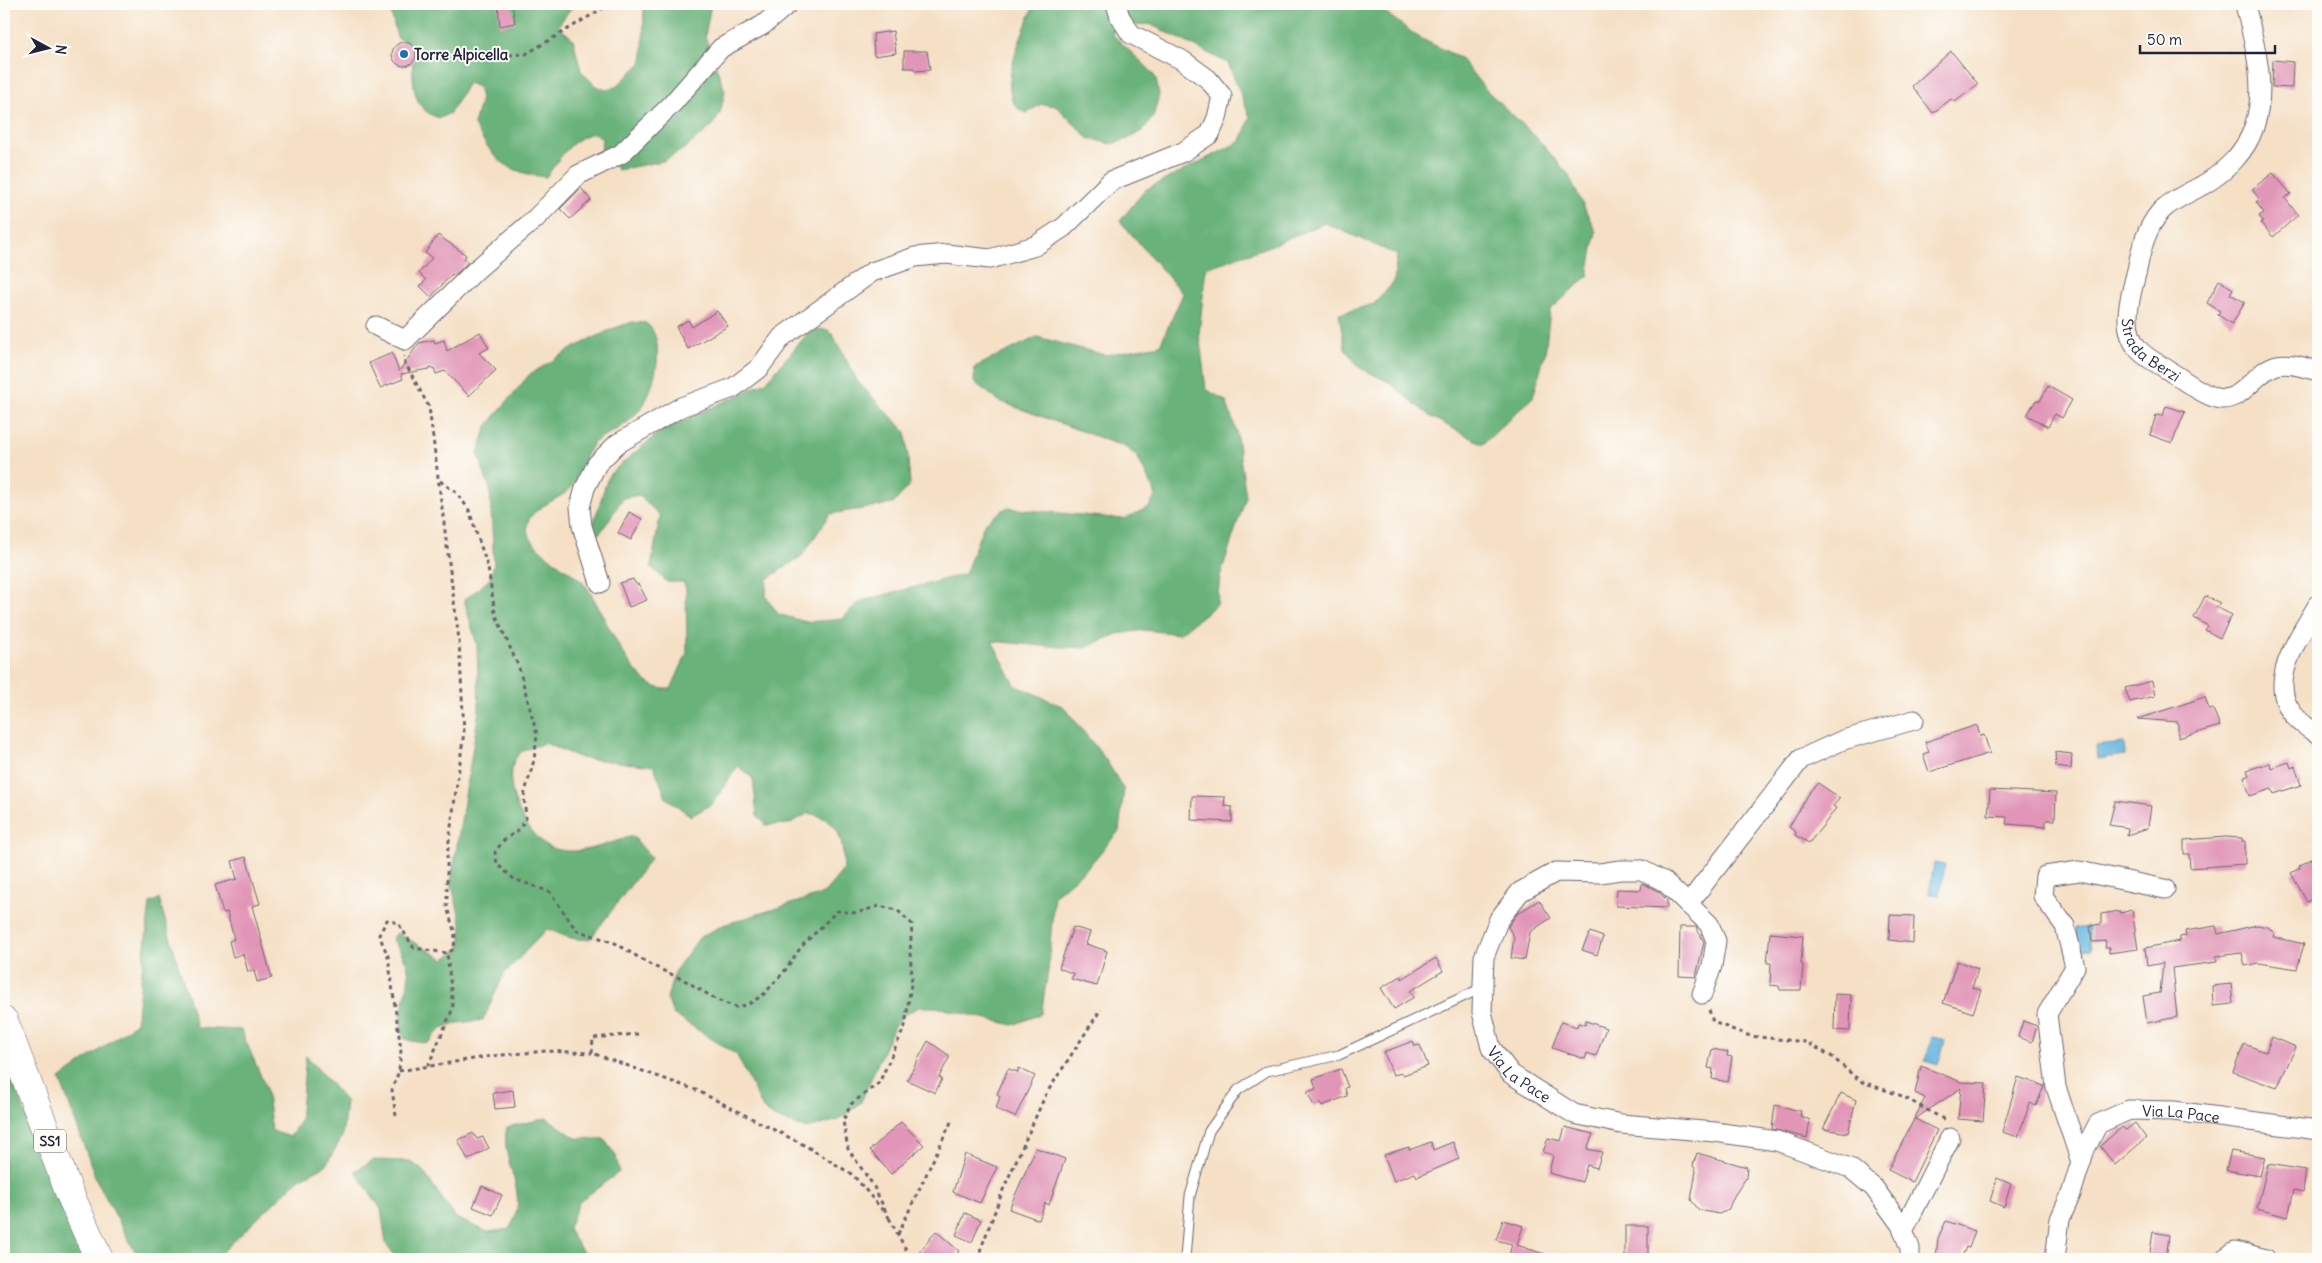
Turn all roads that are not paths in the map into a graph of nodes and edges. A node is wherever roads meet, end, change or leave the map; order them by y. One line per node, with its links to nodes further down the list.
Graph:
1 (788, 4): 4 (street)
2 (1116, 4): 6 (street)
3 (2245, 4): 5 (street, Strada Berzi)
4 (376, 326)
5 (2318, 371)
6 (600, 584)
7 (2318, 606): 9 (street)
8 (1914, 720): 11 (street)
9 (2318, 734)
10 (2165, 889): 17 (street)
11 (1688, 904): 12 (street, Via La Pace); 13 (street, Via La Pace)
12 (1482, 988): 18 (street, Via La Pace); 20 (lane)
13 (1702, 994)
14 (4, 1021): 19 (main road, SS1)
15 (2318, 1130): 17 (street, Via La Pace)
16 (1950, 1138): 18 (street)
17 (2081, 1162): 22 (street, Via La Pace)
18 (1903, 1231): 21 (street, Via La Pace)
19 (99, 1259)
20 (1184, 1259)
21 (1910, 1259)
22 (2055, 1259)
23 (2224, 1259): 24 (street)
24 (2266, 1259)

